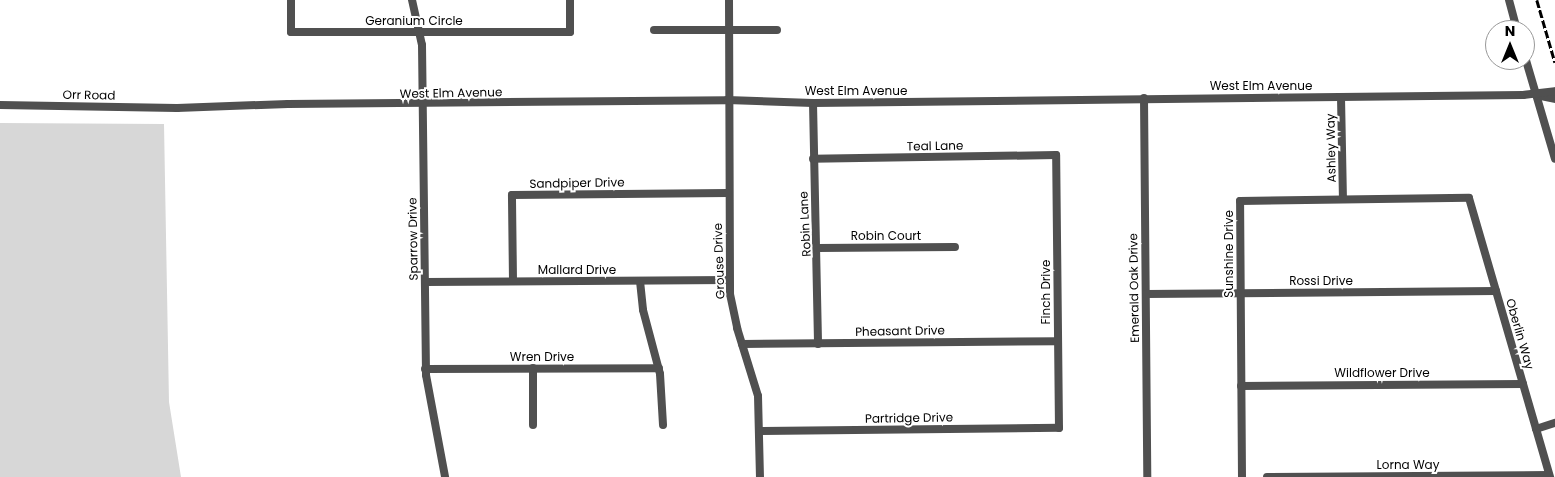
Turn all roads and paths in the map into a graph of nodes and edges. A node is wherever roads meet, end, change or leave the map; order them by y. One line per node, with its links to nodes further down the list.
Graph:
1 (291, 0): 10 (street, Geranium Circle)
2 (412, 0): 10 (street, Sparrow Drive)
3 (570, 0): 10 (street, Geranium Circle)
4 (729, 0): 7 (street, Grouse Drive)
5 (1509, 0): 6 (street)
6 (1514, 20)
7 (729, 29): 8 (street); 9 (street); 17 (street, Grouse Drive)
8 (654, 30)
9 (777, 30)
10 (421, 32): 19 (street, Sparrow Drive)
11 (1529, 70): 13 (street)
12 (1555, 91): 13 (street, West Elm Avenue)
13 (1536, 95): 14 (street, West Elm Avenue); 16 (street, West Elm Avenue); 24 (street)
14 (1341, 97): 15 (street, West Elm Avenue); 27 (street, Ashley Way)
15 (1144, 98): 18 (street, West Elm Avenue); 36 (street, Emerald Oak Drive)
16 (1555, 98)
17 (727, 100): 18 (street, West Elm Avenue); 19 (street, West Elm Avenue); 25 (street, Grouse Drive)
18 (813, 103): 23 (street, Robin Lane)
19 (422, 104): 21 (street, West Elm Avenue); 33 (street, Sparrow Drive)
20 (0, 105): 21 (street, Orr Road)
21 (177, 108)
22 (1056, 155): 23 (street, Teal Lane); 37 (street, Finch Drive)
23 (814, 159): 29 (street, Robin Lane)
24 (1555, 159)
25 (728, 193): 30 (street, Grouse Drive); 31 (street, Sandpiper Drive)
26 (1468, 198): 27 (street, Sunshine Drive); 34 (street, Oberlin Way)
27 (1343, 199): 35 (street, Sunshine Drive)
28 (955, 247): 29 (street, Robin Court)
29 (817, 248): 39 (street, Robin Lane)
30 (729, 280): 32 (street, Mallard Drive); 38 (street, Grouse Drive)
31 (514, 281): 32 (street, Mallard Drive); 33 (street, Mallard Drive)
32 (640, 281): 41 (street)
33 (424, 282): 42 (street, Sparrow Drive)
34 (1496, 291): 35 (street, Rossi Drive); 43 (street, Oberlin Way)
35 (1240, 293): 36 (street, Rossi Drive); 44 (street, Sunshine Drive)
36 (1146, 294): 55 (street, Emerald Oak Drive)
37 (1058, 341): 39 (street, Pheasant Drive); 48 (street, Finch Drive)
38 (742, 344): 39 (street, Pheasant Drive); 50 (street, Grouse Drive)
39 (818, 344)
40 (533, 368): 41 (street, Wren Drive); 42 (street, Wren Drive); 46 (street)
41 (659, 368): 47 (street)
42 (425, 369): 53 (street, Sparrow Drive)
43 (1523, 384): 44 (street, Wildflower Drive); 49 (street, Oberlin Way)
44 (1241, 386): 56 (street, Sunshine Drive)
45 (1555, 423): 49 (street)
46 (533, 425)
47 (662, 425)
48 (1059, 428): 50 (street, Partridge Drive)
49 (1536, 429): 52 (street, Oberlin Way)
50 (760, 431): 54 (street, Grouse Drive)
51 (1458, 476): 52 (street, Lorna Way); 58 (street, Lorna Way)
52 (1550, 476)
53 (446, 477)
54 (760, 477)
55 (1147, 477)
56 (1242, 477)
57 (1267, 477): 58 (street, Lorna Way)
58 (1354, 477)

